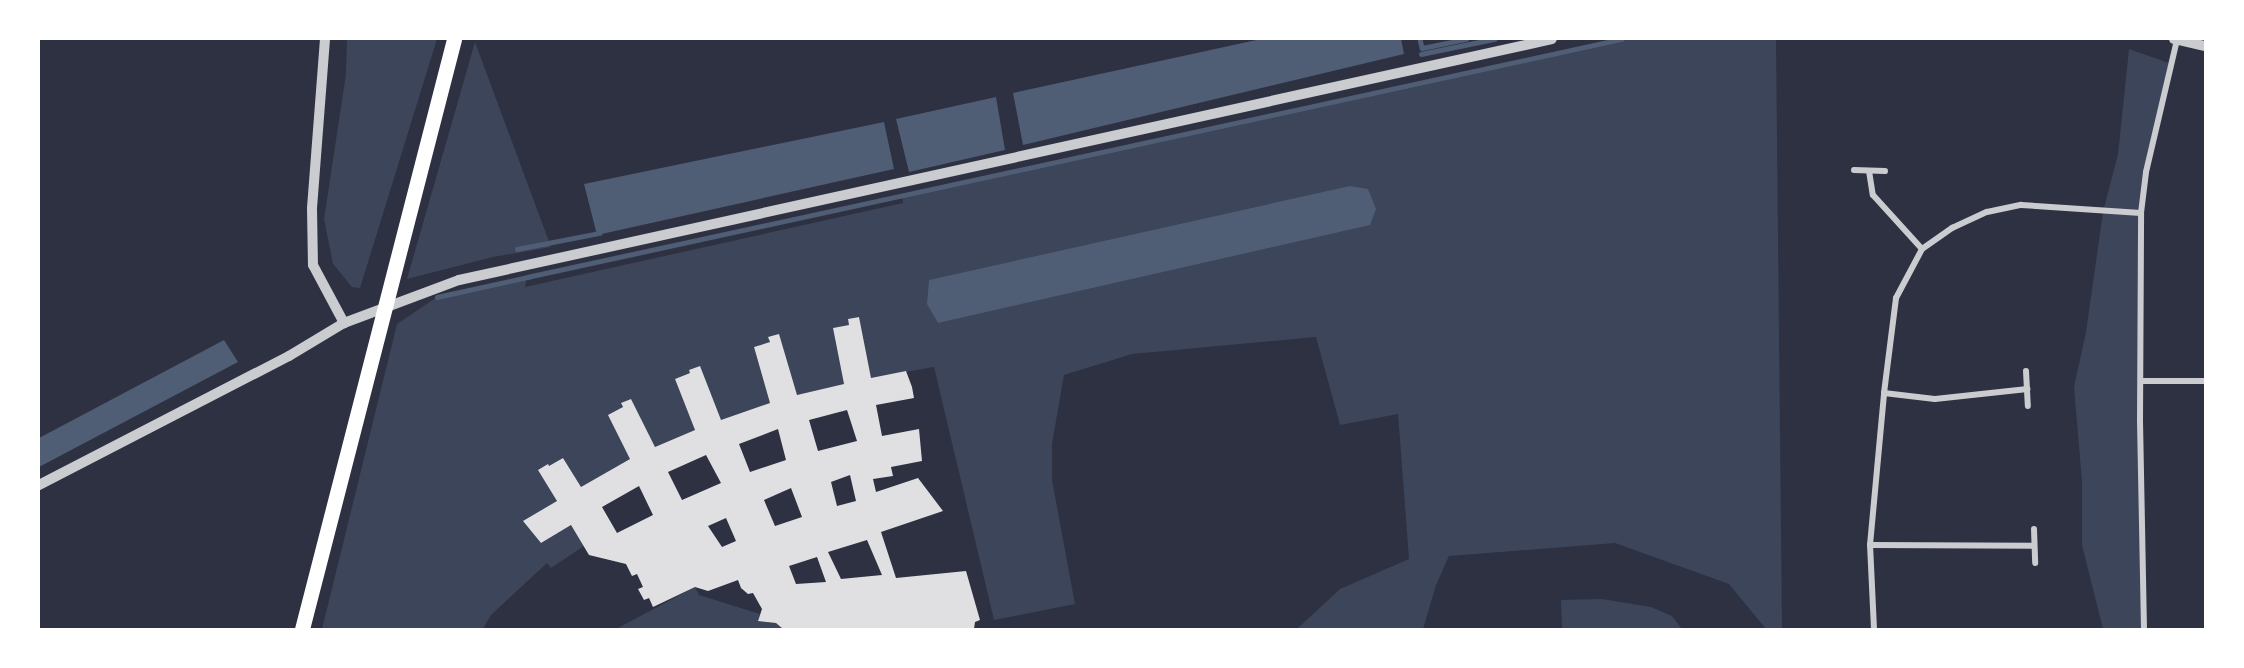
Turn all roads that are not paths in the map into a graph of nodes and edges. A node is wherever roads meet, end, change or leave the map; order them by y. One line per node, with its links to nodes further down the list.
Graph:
1 (325, 39): 11 (street)
2 (454, 39): 23 (highway)
3 (1552, 39): 11 (street)
4 (2176, 39): 5 (street); 9 (street)
5 (2205, 46)
6 (1854, 170): 7 (street)
7 (1869, 171): 8 (street); 10 (street)
8 (1885, 171)
9 (2141, 213): 10 (street); 13 (street)
10 (1922, 249): 16 (street)
11 (344, 324): 18 (street)
12 (2026, 371): 15 (street)
13 (2141, 381): 14 (street); 25 (street)
14 (2205, 381)
15 (2027, 389): 16 (street); 17 (street)
16 (1884, 393): 20 (street)
17 (2028, 406)
18 (39, 485)
19 (2034, 529): 21 (street)
20 (1870, 545): 21 (street); 24 (street)
21 (2034, 546): 22 (street)
22 (2035, 563)
23 (302, 629)
24 (1874, 629)
25 (2144, 629)

